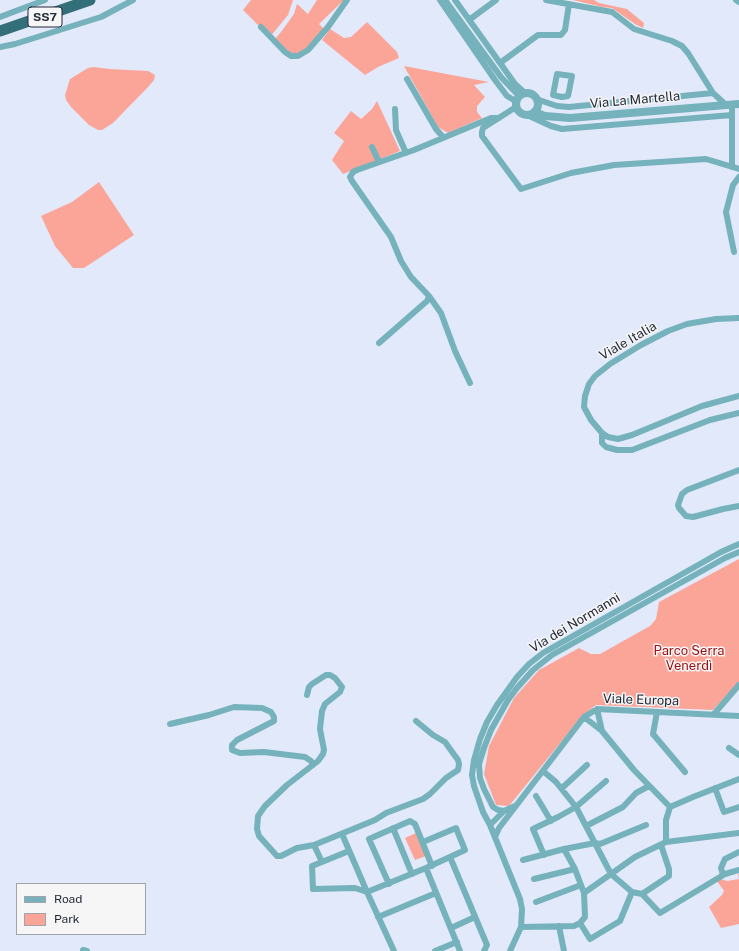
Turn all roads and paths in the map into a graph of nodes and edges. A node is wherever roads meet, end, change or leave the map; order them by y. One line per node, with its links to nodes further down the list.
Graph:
1 (45, 0): 11 (street)
2 (90, 0): 14 (highway, SS7)
3 (133, 0): 15 (street)
4 (347, 0): 13 (street)
5 (440, 0): 20 (street)
6 (445, 0): 20 (street)
7 (455, 0): 12 (street)
8 (496, 0): 12 (street)
9 (546, 0): 10 (street)
10 (569, 4): 16 (street); 18 (street)
11 (0, 17)
12 (469, 20): 16 (street)
13 (261, 27)
14 (0, 31)
15 (0, 48)
16 (500, 63): 20 (street)
17 (407, 80): 28 (street)
18 (713, 93): 19 (street); 21 (street)
19 (536, 99): 20 (street); 23 (street)
20 (520, 100): 23 (street); 26 (street)
21 (732, 104): 24 (street); 25 (street, Via La Martella)
22 (395, 109): 31 (street)
23 (533, 115): 25 (street, Via La Martella); 27 (street)
24 (732, 115): 27 (street); 30 (street)
25 (555, 117): 27 (street)
26 (499, 118): 28 (street); 32 (street)
27 (551, 126)
28 (443, 137): 31 (street)
29 (372, 147): 33 (street)
30 (732, 152): 32 (street); 34 (street)
31 (406, 153): 33 (street)
32 (715, 161): 34 (street)
33 (378, 162): 38 (street)
34 (732, 166): 35 (street)
35 (739, 169)
36 (739, 177): 37 (street)
37 (734, 252)
38 (429, 296): 40 (street); 41 (street)
39 (739, 318): 44 (street, Viale Italia)
40 (379, 343)
41 (470, 383)
42 (739, 396): 44 (street)
43 (739, 413): 44 (street, Viale Italia)
44 (602, 433)
45 (739, 470): 46 (street)
46 (739, 506)
47 (739, 544): 77 (street, Via dei Normanni)
48 (739, 552): 75 (street, Via dei Normanni)
49 (739, 686): 53 (street)
50 (307, 695): 61 (street)
51 (597, 709): 52 (street, Viale Europa); 55 (street, Viale Europa); 58 (street)
52 (657, 712): 53 (street, Viale Europa); 64 (street)
53 (714, 714): 54 (street, Viale Europa)
54 (739, 716)
55 (584, 717): 58 (street); 63 (street, Viale Europa)
56 (416, 721): 82 (street)
57 (170, 724): 61 (street)
58 (602, 731): 67 (street)
59 (729, 748): 60 (street)
60 (739, 755)
61 (313, 765): 87 (street)
62 (587, 765): 68 (street)
63 (543, 771): 68 (street); 71 (street, Viale Europa)
64 (685, 772)
65 (739, 779): 69 (street)
66 (606, 781): 72 (street)
67 (649, 786): 73 (street); 79 (street)
68 (562, 788): 72 (street)
69 (715, 788): 73 (street); 74 (street)
70 (536, 796): 76 (street)
71 (515, 806): 75 (street); 83 (street, Viale Europa)
72 (576, 807): 76 (street); 79 (street)
73 (670, 807): 86 (street)
74 (739, 807)
75 (504, 811): 77 (street)
76 (551, 821): 91 (street)
77 (490, 825): 83 (street, Via dei Normanni)
78 (646, 825): 85 (street)
79 (586, 826): 85 (street)
80 (393, 828): 84 (street); 98 (street); 102 (street)
81 (739, 833): 86 (street)
82 (342, 834): 87 (street); 89 (street)
83 (495, 837): 114 (street)
84 (423, 842): 92 (street); 95 (street)
85 (595, 843): 88 (street); 99 (street)
86 (664, 843): 99 (street); 108 (street)
87 (314, 845): 94 (street)
88 (564, 849): 91 (street); 96 (street)
89 (349, 851): 94 (street); 104 (street)
90 (739, 852): 100 (street)
91 (544, 855): 93 (street)
92 (450, 857): 95 (street); 111 (street)
93 (523, 860)
94 (322, 862): 104 (street)
95 (429, 867): 98 (street); 106 (street)
96 (575, 869): 101 (street); 103 (street)
97 (739, 870): 100 (street)
98 (412, 874): 102 (street)
99 (611, 874): 105 (street); 107 (street)
100 (723, 875): 108 (street)
101 (534, 879)
102 (389, 884): 104 (street)
103 (581, 885): 107 (street); 109 (street)
104 (367, 892): 110 (street)
105 (632, 892): 108 (street); 112 (street)
106 (436, 893): 110 (street); 115 (street)
107 (584, 893): 112 (street)
108 (642, 894)
109 (536, 902)
110 (378, 917): 118 (street)
111 (475, 917): 115 (street); 121 (street)
112 (580, 923): 113 (street)
113 (559, 926): 114 (street); 117 (street)
114 (521, 927): 122 (street)
115 (451, 928): 116 (street)
116 (457, 942): 119 (street); 120 (street)
117 (563, 950)
118 (394, 951)
119 (435, 951)
120 (460, 951)
121 (484, 951)
122 (510, 951)

